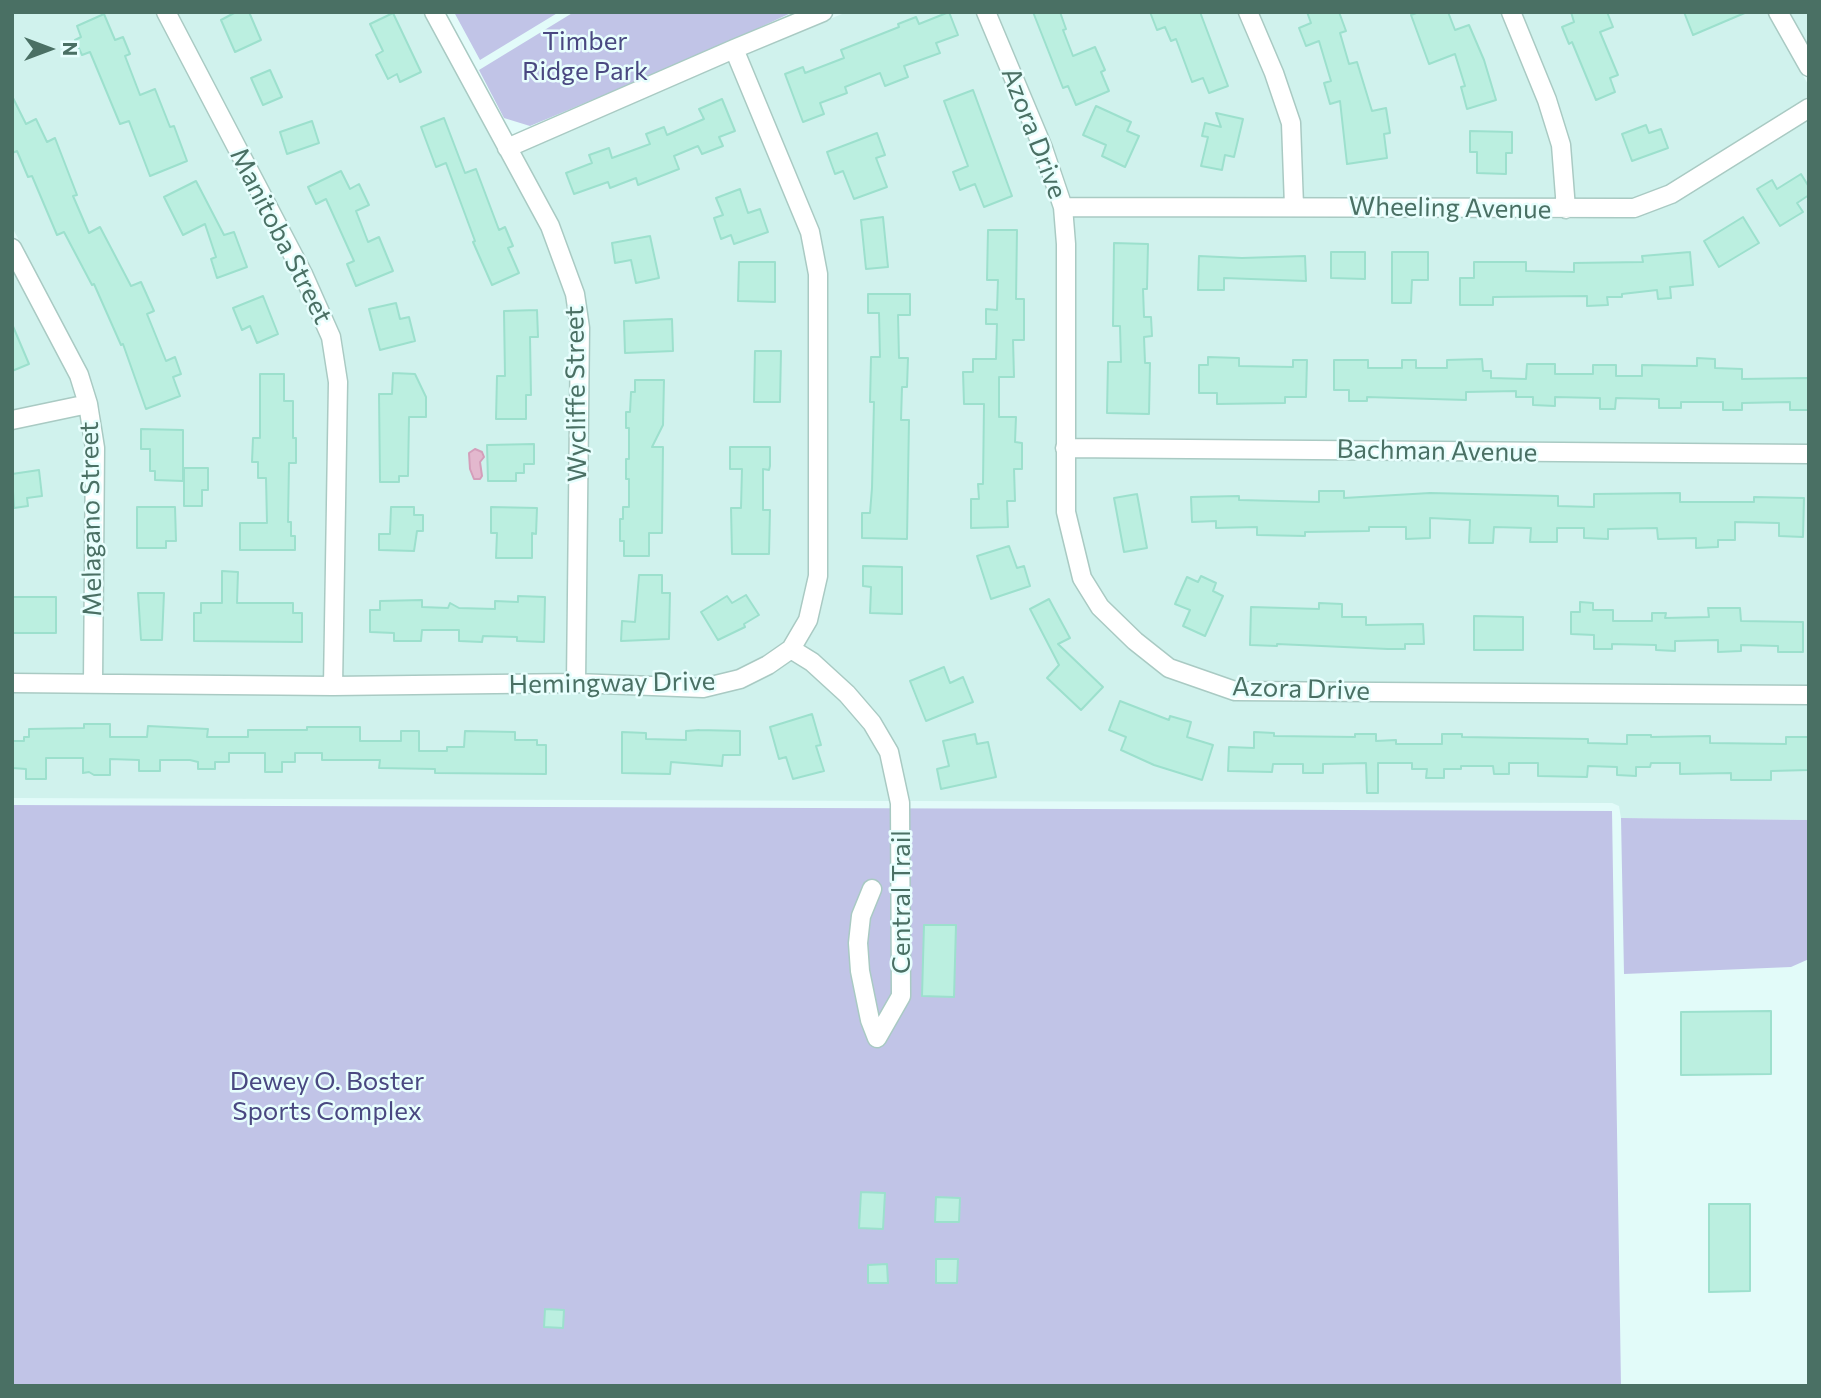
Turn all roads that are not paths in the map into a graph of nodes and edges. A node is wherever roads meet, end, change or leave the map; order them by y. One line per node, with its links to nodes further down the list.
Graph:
1 (166, 12): 24 (street, Manitoba Street)
2 (435, 12): 11 (street, Wycliffe Street)
3 (823, 12): 8 (street)
4 (986, 12): 13 (street, Azora Drive)
5 (1248, 12): 12 (street)
6 (1511, 12): 14 (street)
7 (1778, 12): 9 (street)
8 (734, 48): 11 (street); 20 (street, Hemingway Drive)
9 (1809, 67)
10 (1809, 108): 14 (street, Wheeling Avenue)
11 (508, 148): 23 (street, Wycliffe Street)
12 (1294, 206): 13 (street, Wheeling Avenue); 14 (street, Wheeling Avenue)
13 (1063, 207): 18 (street, Azora Drive)
14 (1566, 209)
15 (12, 248): 16 (street, Melagano Street)
16 (88, 404): 17 (street); 21 (street, Melagano Street)
17 (12, 420)
18 (1065, 448): 19 (street, Bachman Avenue); 25 (street, Azora Drive)
19 (1809, 454)
20 (791, 649): 23 (street, Hemingway Drive); 26 (street, Central Trail)
21 (93, 682): 22 (street, Hemingway Drive); 24 (street, Hemingway Drive)
22 (12, 683)
23 (576, 683): 24 (street, Hemingway Drive)
24 (333, 686)
25 (1809, 695)
26 (872, 889)

